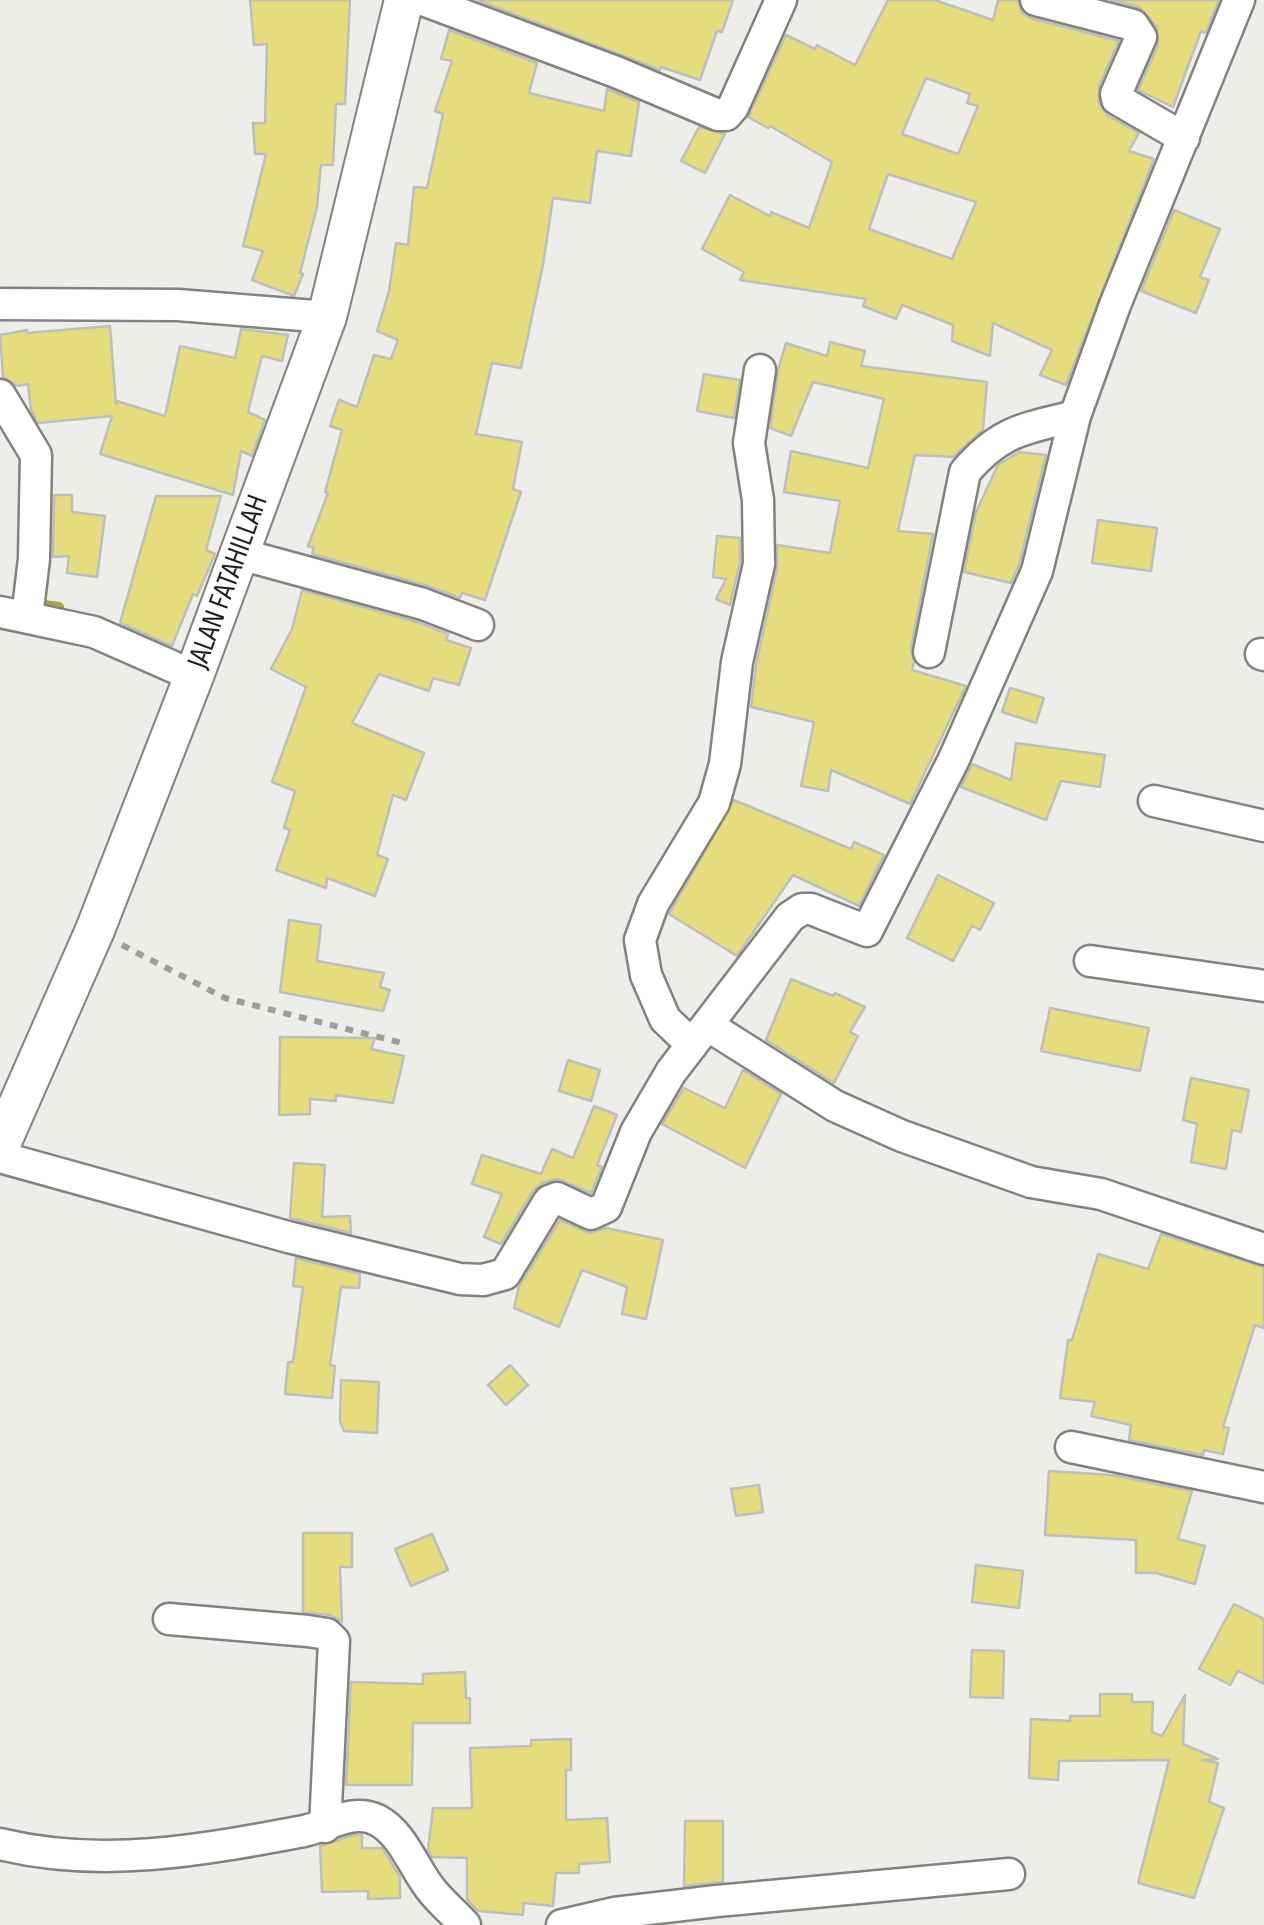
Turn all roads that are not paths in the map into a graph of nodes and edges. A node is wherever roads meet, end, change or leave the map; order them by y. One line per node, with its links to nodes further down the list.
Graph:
1 (404, 0): 8 (street, JALAN FATAHILLAH)
2 (423, 0): 3 (street)
3 (782, 0)
4 (1036, 0): 6 (street)
5 (1239, 0): 6 (street)
6 (1184, 138): 11 (street)
7 (0, 304): 8 (street)
8 (327, 317): 12 (street, JALAN FATAHILLAH)
9 (760, 370): 21 (street)
10 (0, 395): 13 (street)
11 (1076, 416): 15 (street); 21 (street)
12 (240, 554): 14 (street); 16 (street, JALAN FATAHILLAH)
13 (21, 608): 16 (street)
14 (478, 625)
15 (929, 652)
16 (194, 676): 22 (street, JALAN FATAHILLAH)
17 (1154, 801): 18 (street)
18 (1264, 826)
19 (1090, 962): 20 (street)
20 (1264, 986)
21 (700, 1035): 23 (street); 24 (street)
22 (4, 1124)
23 (0, 1157)
24 (1264, 1249)
25 (1071, 1447): 26 (street)
26 (1264, 1487)
27 (169, 1620): 28 (street)
28 (325, 1827): 29 (street); 31 (street)
29 (0, 1844)
30 (1010, 1874): 32 (street)
31 (465, 1925)
32 (562, 1925)

